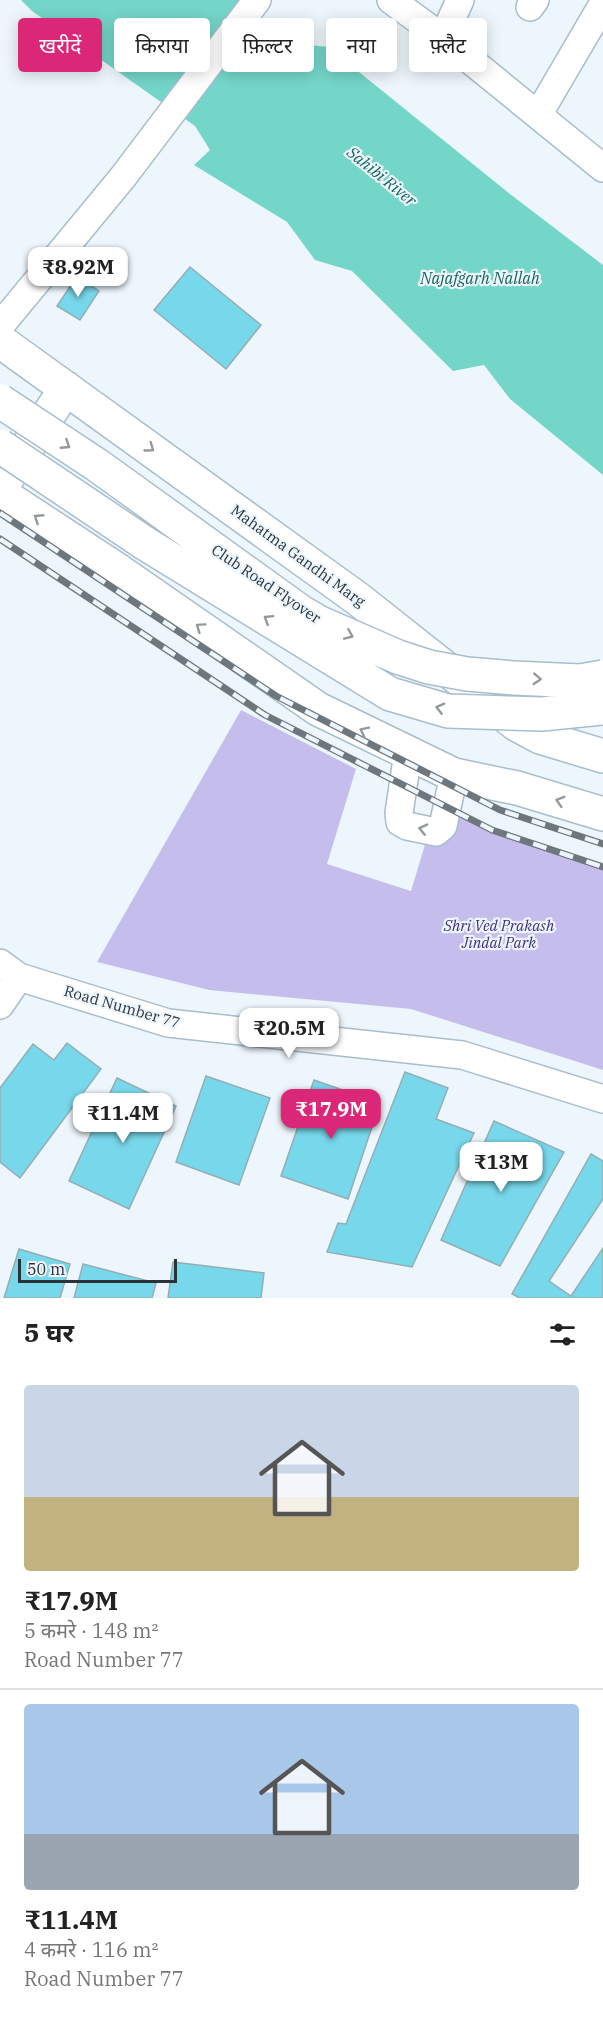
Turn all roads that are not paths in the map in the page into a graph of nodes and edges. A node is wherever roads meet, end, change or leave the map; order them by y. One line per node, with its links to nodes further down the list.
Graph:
1 (257, 0): 10 (street)
2 (460, 0): 6 (street)
3 (395, 2): 5 (street)
4 (603, 4): 8 (street)
5 (416, 18)
6 (452, 18)
7 (485, 72): 8 (street)
8 (538, 115): 9 (street)
9 (603, 168)
10 (0, 326)
11 (0, 340): 12 (main road, Mahatma Gandhi Marg)
12 (66, 388): 15 (main road); 19 (main road, Mahatma Gandhi Marg, one-way to 19)
13 (0, 401): 16 (main road, Club Road Flyover, one-way to 16, bridge)
14 (0, 446): 17 (main road, Club Road Flyover, one-way to 14, bridge)
15 (0, 491): 18 (main road, one-way to 15)
16 (603, 677)
17 (603, 708)
18 (408, 753): 20 (main road); 20 (street, one-way to 18)
19 (603, 756)
20 (454, 775): 21 (main road, one-way to 20)
21 (603, 814)
22 (9, 970): 23 (street); 24 (street, Road Number 77)
23 (0, 1005)
24 (603, 1099)

